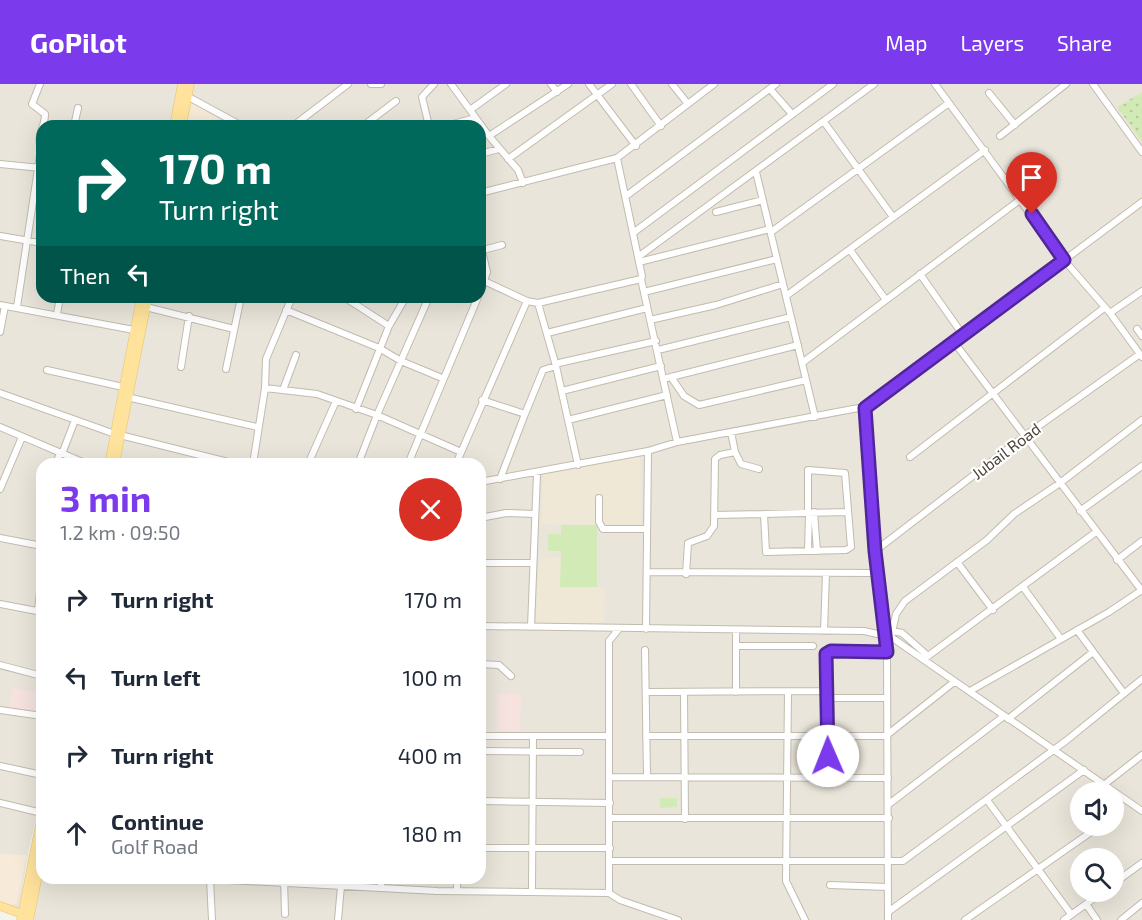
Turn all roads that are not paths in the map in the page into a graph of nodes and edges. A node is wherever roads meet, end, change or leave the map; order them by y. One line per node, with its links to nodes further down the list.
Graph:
1 (39, 84): 34 (street)
2 (186, 84): 25 (main road)
3 (348, 84): 39 (street)
4 (372, 84): 5 (street)
5 (381, 84)
6 (434, 84): 41 (street)
7 (451, 84): 31 (street)
8 (506, 84): 31 (street)
9 (551, 84): 23 (street)
10 (568, 84): 23 (street)
11 (590, 84): 26 (street)
12 (612, 84): 26 (street)
13 (631, 84): 45 (street)
14 (672, 84): 29 (street)
15 (713, 84): 29 (street)
16 (776, 84): 22 (street)
17 (833, 84): 32 (street)
18 (874, 84): 43 (street)
19 (935, 84): 28 (street)
20 (1066, 84): 44 (street)
21 (1093, 84): 53 (street)
22 (770, 89): 32 (street); 63 (street)
23 (557, 92): 47 (street)
24 (989, 93): 44 (street)
25 (184, 94): 36 (main road); 37 (main road); 38 (street)
26 (598, 94): 49 (street); 55 (street)
27 (396, 101): 40 (street)
28 (949, 103): 51 (street); 58 (street)
29 (688, 104): 45 (street)
30 (78, 108): 35 (street)
31 (470, 110): 33 (street)
32 (792, 114): 70 (street)
33 (475, 118): 42 (street)
34 (44, 120)
35 (75, 120)
36 (176, 120)
37 (182, 120)
38 (231, 120)
39 (301, 120)
40 (371, 120)
41 (428, 120)
42 (468, 120)
43 (824, 122): 58 (street); 59 (street)
44 (1015, 125): 48 (street)
45 (661, 126): 49 (street)
46 (486, 132): 47 (street)
47 (489, 136): 50 (street)
48 (1000, 136)
49 (636, 146): 54 (street)
50 (499, 149): 52 (street); 55 (street)
51 (985, 150): 65 (street); 68 (street)
52 (486, 152)
53 (1142, 152)
54 (617, 158): 60 (street); 63 (street)
55 (508, 159): 60 (street)
56 (0, 164): 57 (street)
57 (36, 168)
58 (858, 169): 68 (street); 69 (street)
59 (756, 172): 64 (street); 77 (street)
60 (523, 183): 61 (street)
61 (486, 192)
62 (36, 193): 72 (street)
63 (626, 196): 70 (street)
64 (763, 200): 67 (street); 69 (street)
65 (1021, 200): 79 (street); 80 (street)
66 (1142, 202): 79 (street)
67 (716, 212)
68 (893, 217): 76 (street)
69 (770, 231): 77 (street); 78 (street)
70 (633, 234): 77 (street)
71 (0, 236): 72 (street)
72 (28, 242): 73 (street); 100 (street)
73 (36, 243)
74 (502, 245): 75 (street)
75 (486, 246)
76 (850, 250): 86 (street); 87 (street)
77 (639, 259): 81 (street)
78 (777, 259): 83 (street); 85 (street)
79 (1064, 260): 104 (street); 115 (street)
80 (920, 274): 87 (street); 115 (street)
81 (640, 279): 85 (street); 98 (street)
82 (486, 283): 88 (street)
83 (783, 284): 86 (street); 108 (street)
84 (1142, 291): 104 (street)
85 (644, 292): 102 (street)
86 (786, 296): 107 (street)
87 (886, 300): 125 (street)
88 (527, 301): 98 (street); 142 (street)
89 (59, 303): 105 (street)
90 (140, 303): 112 (main road)
91 (147, 303): 101 (main road)
92 (239, 303): 110 (street)
93 (289, 303): 103 (street)
94 (353, 303): 109 (street)
95 (402, 303): 109 (street)
96 (426, 303): 124 (street)
97 (475, 303): 131 (street)
98 (538, 303): 114 (street)
99 (2, 305): 100 (street); 113 (street)
100 (17, 307): 105 (street)
101 (146, 307): 106 (street); 141 (main road)
102 (647, 308): 108 (street); 114 (street)
103 (286, 310): 120 (street); 135 (street)
104 (1107, 311): 123 (street); 139 (street)
105 (57, 314): 112 (street)
106 (189, 316): 110 (street); 128 (street)
107 (791, 317): 119 (street); 121 (street)
108 (650, 320): 117 (street)
109 (389, 326): 120 (street)
110 (234, 329): 129 (street)
111 (1137, 329): 116 (street)
112 (134, 330): 134 (main road)
113 (0, 332)
114 (547, 333): 126 (street)
115 (963, 335): 118 (street)
116 (1142, 336)
117 (656, 341): 121 (street); 126 (street)
118 (954, 342): 139 (street); 144 (street)
119 (798, 345): 125 (street); 132 (street)
120 (379, 348): 124 (street); 145 (street)
121 (658, 350): 127 (street)
122 (296, 355): 136 (street)
123 (1141, 356): 157 (street, Jubail Road)
124 (401, 361): 131 (street); 147 (street)
125 (802, 363): 133 (street)
126 (557, 365): 137 (street); 146 (street)
127 (661, 366): 132 (street); 137 (street)
128 (181, 367)
129 (226, 369)
130 (47, 370): 134 (street)
131 (442, 378): 154 (street)
132 (667, 378): 133 (street); 140 (street)
133 (806, 380): 148 (street)
134 (123, 387): 156 (main road)
135 (265, 388): 136 (street); 153 (street)
136 (283, 390): 143 (street)
137 (562, 391): 150 (street)
138 (0, 393): 149 (street)
139 (994, 394): 157 (street); 164 (street)
140 (667, 395): 150 (street); 159 (street)
141 (127, 397): 153 (street); 156 (main road)
142 (482, 400): 146 (street); 161 (street)
143 (336, 401): 145 (street); 171 (street)
144 (865, 408): 148 (street); 198 (street)
145 (356, 409): 147 (street)
146 (525, 414): 179 (street)
147 (376, 415): 154 (street); 172 (street)
148 (815, 417): 155 (street)
149 (75, 420): 156 (street); 163 (street)
150 (568, 420): 175 (street)
151 (1142, 420): 181 (street)
152 (0, 427): 158 (street)
153 (257, 427): 170 (street)
154 (419, 432): 161 (street); 173 (street)
155 (731, 432): 159 (street); 162 (street)
156 (117, 434): 167 (main road); 168 (main road); 169 (street)
157 (1026, 435): 181 (street); 198 (street, Jubail Road)
158 (21, 437): 163 (street); 182 (street)
159 (677, 442): 160 (street)
160 (648, 451): 175 (street); 191 (street)
161 (461, 452): 174 (street)
162 (735, 452): 177 (street); 189 (street)
163 (61, 453): 165 (street); 166 (street)
164 (910, 457)
165 (59, 458)
166 (73, 458)
167 (111, 458)
168 (115, 458)
169 (212, 458)
170 (254, 458)
171 (311, 458)
172 (360, 458)
173 (410, 458)
174 (458, 458)
175 (578, 465): 178 (street)
176 (1142, 466): 184 (street)
177 (759, 470)
178 (537, 473): 179 (street); 187 (street)
179 (500, 479): 180 (street)
180 (486, 481)
181 (1060, 483): 184 (street); 200 (street)
182 (0, 489)
183 (599, 498): 191 (street)
184 (1080, 511): 192 (street)
185 (810, 512): 186 (street); 186 (street); 188 (street); 196 (street); 197 (street)
186 (848, 512): 197 (street)
187 (535, 514): 190 (street); 202 (street)
188 (764, 514): 189 (street); 196 (street)
189 (714, 515): 206 (street)
190 (486, 517)
191 (647, 529): 203 (street)
192 (1096, 532): 199 (street); 207 (street)
193 (0, 538): 195 (street)
194 (1142, 541): 199 (street)
195 (36, 545)
196 (808, 551): 197 (street)
197 (817, 551)
198 (875, 551): 205 (street)
199 (1117, 560): 208 (street)
200 (957, 562): 211 (street); 219 (street)
201 (486, 563): 202 (street)
202 (533, 563): 213 (street)
203 (648, 572): 206 (street); 215 (street)
204 (826, 573): 205 (street); 206 (street); 218 (street)
205 (878, 573): 219 (street)
206 (687, 574)
207 (1023, 587): 211 (street); 220 (street)
208 (1142, 590): 217 (street)
209 (0, 604): 210 (street)
210 (36, 610)
211 (993, 610): 226 (street)
212 (486, 626): 213 (street)
213 (531, 627): 214 (street)
214 (619, 629): 215 (street); 248 (street)
215 (646, 629): 216 (street)
216 (736, 630): 218 (street); 221 (street)
217 (1077, 630): 220 (street); 225 (street)
218 (824, 631): 219 (street)
219 (890, 634): 224 (street); 226 (street)
220 (1061, 639): 237 (street)
221 (736, 646): 222 (street); 235 (street)
222 (813, 646)
223 (645, 650): 233 (street)
224 (887, 652): 239 (street); 240 (street)
225 (1093, 652): 238 (street); 243 (street)
226 (926, 657): 232 (street)
227 (0, 665): 229 (street)
228 (486, 665): 230 (street)
229 (36, 674)
230 (511, 676)
231 (1142, 679): 238 (street)
232 (954, 682): 237 (street); 245 (street)
233 (646, 692): 234 (street); 249 (street)
234 (684, 692): 235 (street); 250 (street)
235 (736, 692): 236 (street)
236 (788, 692): 239 (street); 251 (street)
237 (970, 692): 243 (street)
238 (1123, 692): 252 (street)
239 (827, 695): 240 (street); 244 (street)
240 (887, 698): 245 (street)
241 (0, 710): 242 (street)
242 (36, 715)
243 (1006, 717): 252 (street); 274 (street)
244 (827, 735): 245 (street); 251 (street); 263 (street)
245 (887, 735): 265 (street)
246 (486, 736): 247 (street)
247 (533, 736): 248 (street); 254 (street)
248 (609, 736): 260 (street)
249 (646, 736): 250 (street); 261 (street)
250 (684, 736): 251 (street); 262 (street)
251 (788, 736): 264 (street)
252 (1053, 750): 258 (street); 269 (street)
253 (486, 751): 254 (street)
254 (533, 751): 255 (street); 271 (street)
255 (580, 752)
256 (1142, 755): 267 (street)
257 (0, 766): 259 (street)
258 (1084, 770): 266 (street); 281 (street)
259 (36, 774)
260 (610, 777): 261 (street); 273 (street)
261 (647, 777): 262 (street)
262 (684, 777): 264 (street); 279 (street)
263 (828, 777): 264 (street); 265 (street)
264 (788, 778): 280 (street)
265 (888, 778): 274 (street)
266 (1102, 782)
267 (1108, 782)
268 (1124, 798): 276 (street)
269 (987, 800): 281 (street); 289 (street)
270 (486, 801): 271 (street)
271 (532, 802): 273 (street); 285 (street)
272 (0, 803): 275 (street)
273 (610, 803): 277 (street)
274 (889, 804): 278 (street)
275 (36, 812)
276 (1142, 812)
277 (610, 818): 279 (street); 286 (street)
278 (889, 818): 280 (street); 289 (street)
279 (685, 819): 280 (street)
280 (788, 819): 288 (street)
281 (1007, 828): 291 (street); 311 (street)
282 (1084, 836): 291 (street)
283 (36, 845): 306 (main road)
284 (486, 848): 285 (street)
285 (532, 848): 286 (street); 304 (street)
286 (610, 848): 287 (street)
287 (610, 861): 288 (street); 305 (street)
288 (789, 861): 289 (street); 318 (street)
289 (889, 861): 301 (street)
290 (1142, 863): 292 (street)
291 (1036, 868): 312 (street); 320 (street)
292 (1124, 876)
293 (37, 884): 314 (main road)
294 (210, 884): 315 (street)
295 (284, 884): 313 (street)
296 (322, 884): 300 (street)
297 (381, 884): 302 (street)
298 (457, 884): 303 (street)
299 (830, 885): 301 (street)
300 (341, 886): 302 (street); 316 (street)
301 (888, 887): 311 (street)
302 (381, 888): 303 (street)
303 (457, 890): 304 (street)
304 (532, 891): 305 (street)
305 (609, 893): 317 (street)
306 (25, 901): 310 (main road); 314 (main road)
307 (1089, 902): 309 (street)
308 (1142, 903): 323 (street)
309 (1086, 904): 312 (street); 322 (street)
310 (2, 909): 314 (main road)
311 (888, 912): 319 (street)
312 (1071, 914): 321 (street)
313 (285, 915)
314 (25, 918)
315 (212, 920)
316 (338, 920)
317 (678, 920)
318 (805, 920)
319 (888, 920)
320 (965, 920)
321 (1064, 920)
322 (1097, 920)
323 (1121, 920)

